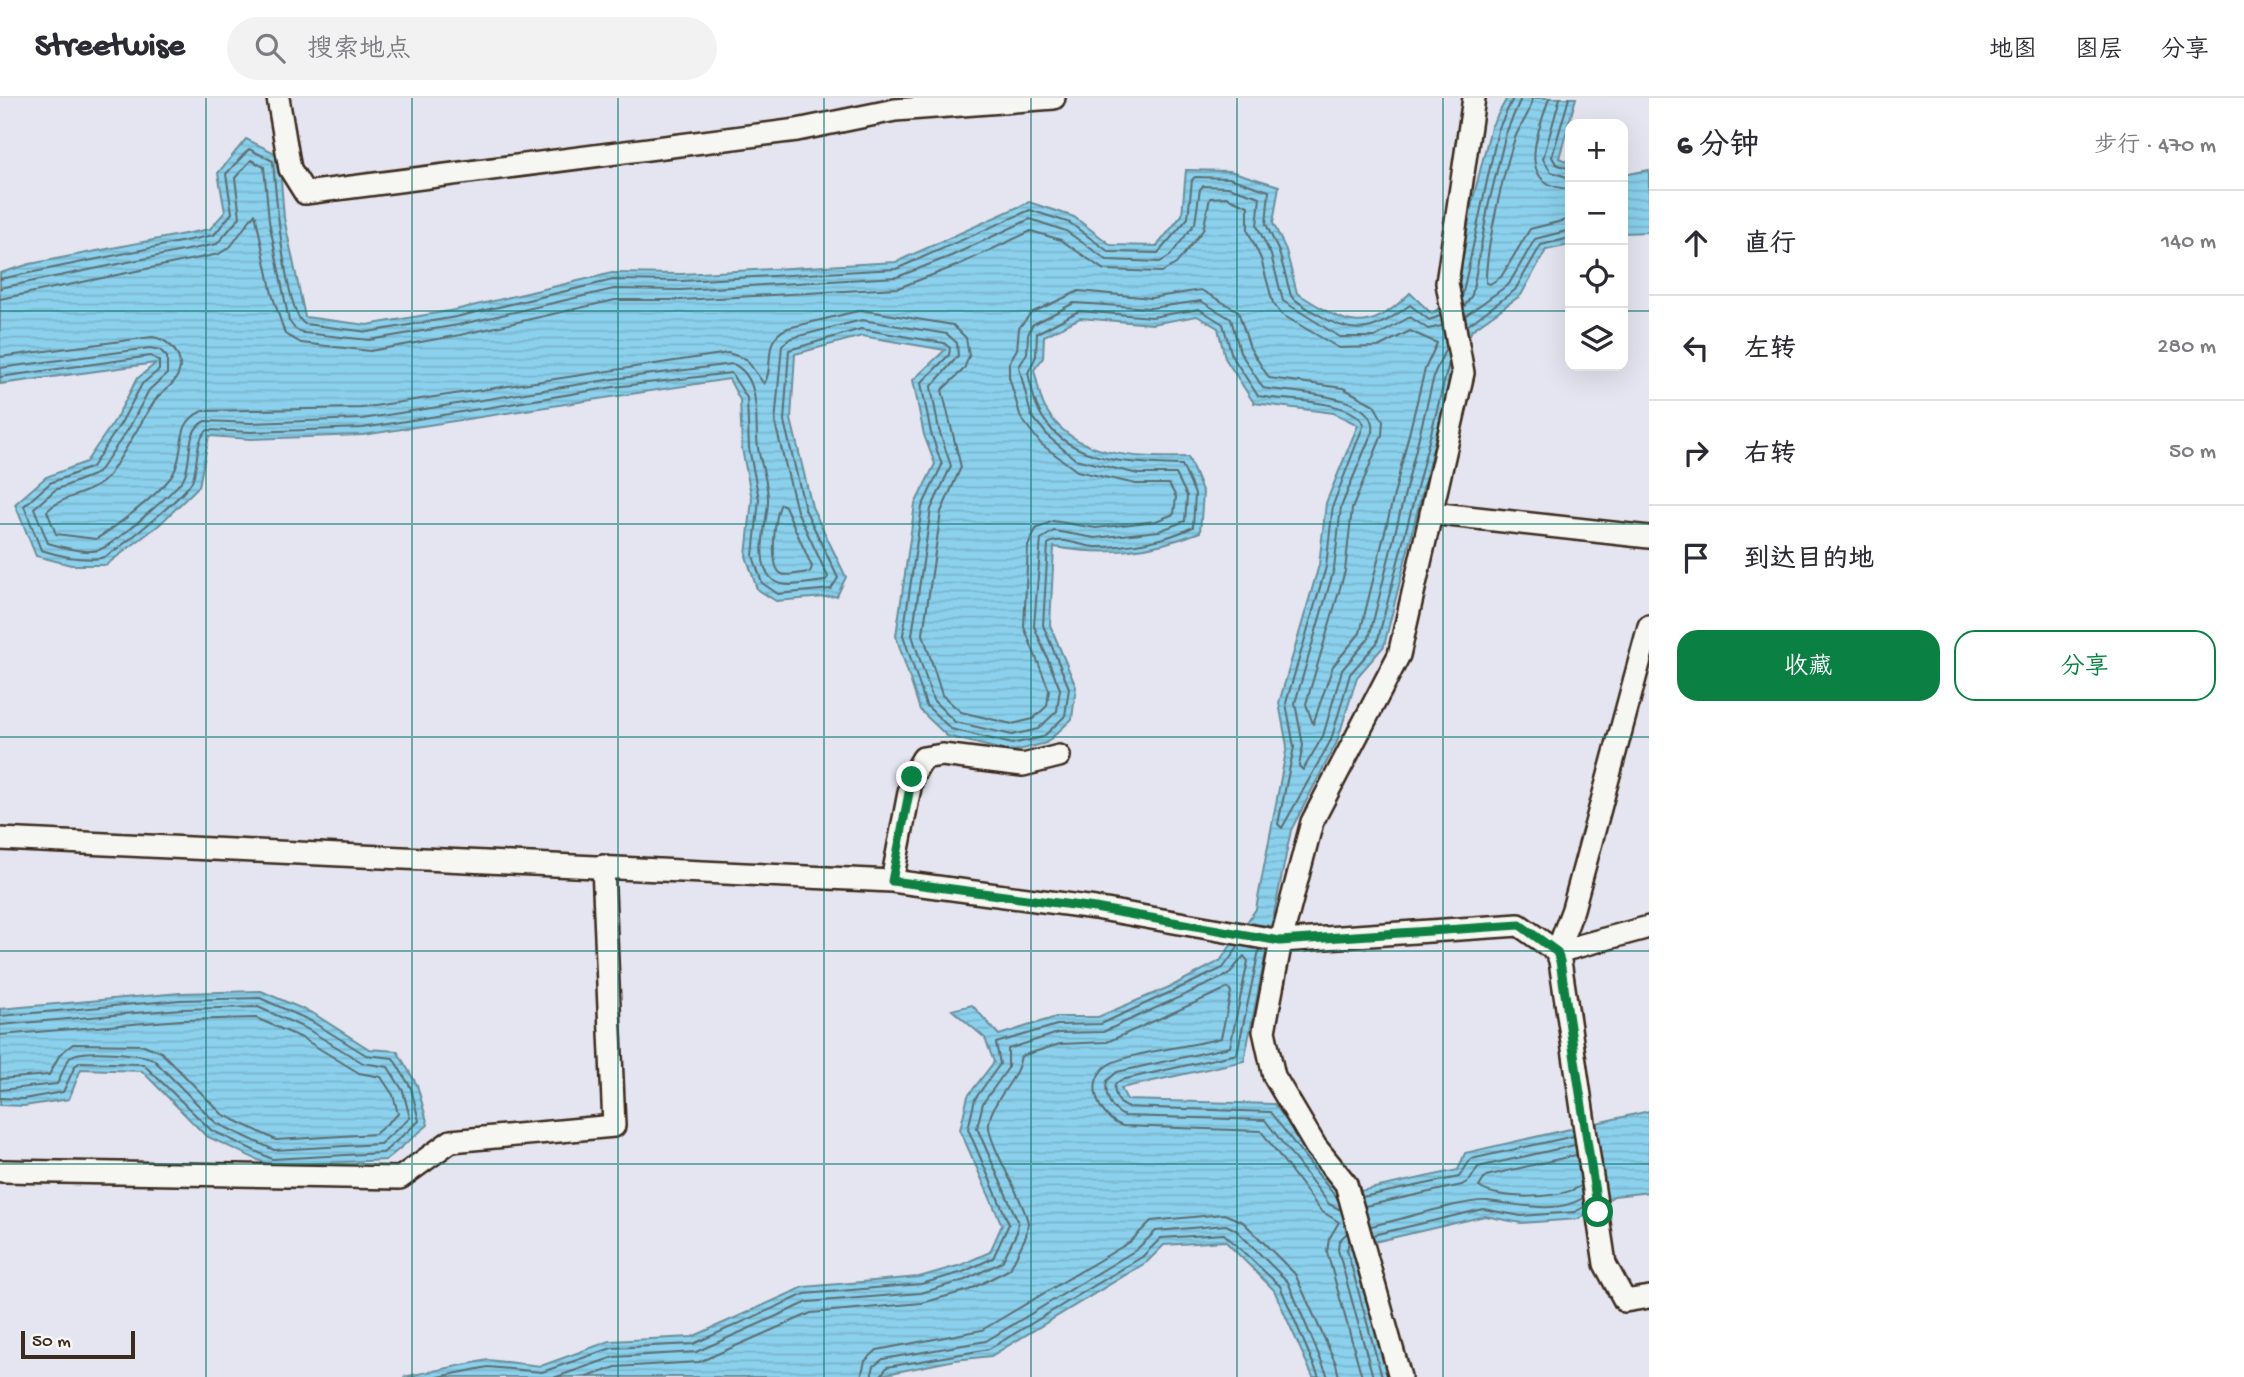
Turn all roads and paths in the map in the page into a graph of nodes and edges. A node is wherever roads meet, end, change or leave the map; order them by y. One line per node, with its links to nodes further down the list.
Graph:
1 (278, 98): 2 (street)
2 (1054, 98)
3 (1474, 98): 4 (street)
4 (1431, 513): 5 (street); 12 (street)
5 (1649, 537)
6 (1649, 626): 13 (street)
7 (1059, 756): 10 (street)
8 (0, 839): 9 (street)
9 (603, 866): 10 (street); 14 (street)
10 (892, 881): 12 (street)
11 (1649, 927): 13 (street)
12 (1276, 940): 13 (street); 16 (street)
13 (1557, 952): 15 (street)
14 (2, 1171)
15 (1649, 1297)
16 (1400, 1377)

